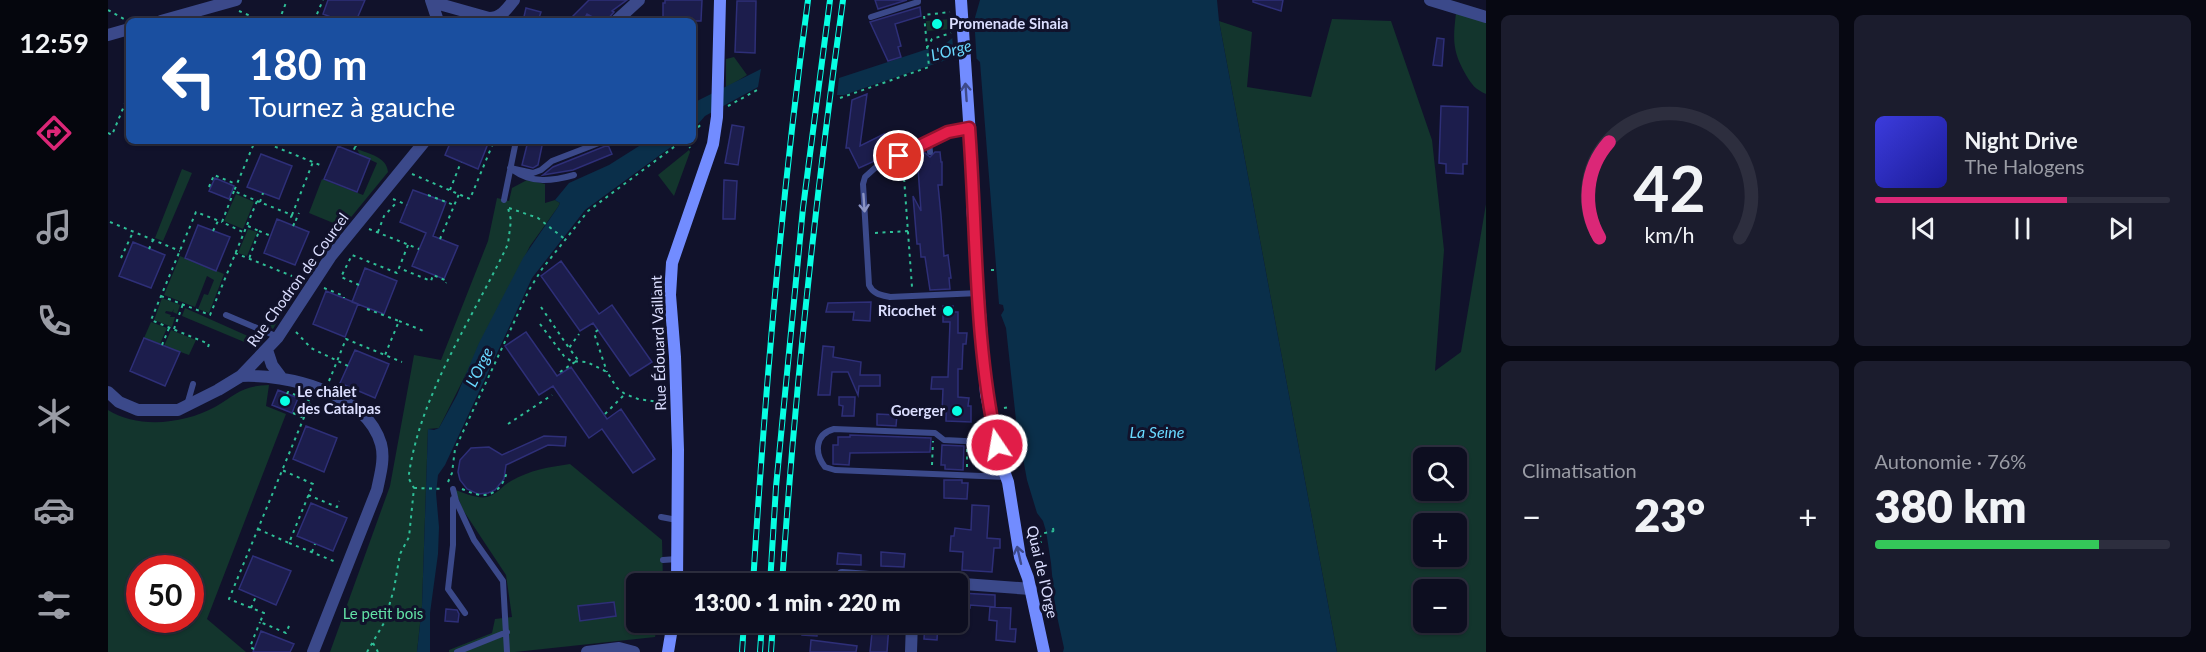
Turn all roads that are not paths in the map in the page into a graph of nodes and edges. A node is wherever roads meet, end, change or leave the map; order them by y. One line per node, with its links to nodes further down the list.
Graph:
1 (514, 0): 6 (street)
2 (639, 0): 13 (street)
3 (720, 0): 27 (main road, Rue Édouard Vaillant)
4 (918, 0): 9 (lane)
5 (1430, 0): 10 (street)
6 (432, 1): 12 (street)
7 (961, 6): 16 (main road, Quai de l'Orge, one-way to 7)
8 (235, 8): 11 (street)
9 (872, 16)
10 (1486, 17)
11 (178, 18)
12 (437, 18)
13 (619, 18)
14 (126, 30): 15 (street)
15 (108, 35)
16 (969, 128): 17 (lane); 25 (main road, Quai de l'Orge)
17 (929, 142): 21 (lane); 25 (lane, one-way to 25)
18 (423, 144): 29 (street, Rue Chodron de Courcel)
19 (515, 144): 22 (lane)
20 (596, 144): 22 (lane)
21 (930, 152)
22 (510, 168): 23 (lane); 24 (lane)
23 (574, 175)
24 (504, 200)
25 (979, 293): 37 (main road, Quai de l'Orge)
26 (654, 295): 27 (lane)
27 (670, 295): 39 (main road, Rue Édouard Vaillant)
28 (226, 315): 29 (lane)
29 (278, 337): 30 (street, Rue Chodron de Courcel)
30 (267, 350): 31 (street, Rue Chodron de Courcel); 32 (street)
31 (240, 376): 32 (street); 35 (street, Rue Chodron de Courcel)
32 (281, 377): 49 (street)
33 (193, 384): 35 (lane)
34 (108, 392): 35 (street, Rue Chodron de Courcel)
35 (187, 406)
36 (985, 442): 37 (lane)
37 (1006, 477): 44 (main road, Quai de l'Orge, one-way to 37)
38 (661, 517): 39 (lane)
39 (677, 520): 40 (main road, Rue Édouard Vaillant)
40 (678, 559): 41 (lane); 42 (main road, Rue Édouard Vaillant)
41 (663, 560)
42 (677, 573)
43 (968, 584): 44 (street)
44 (1031, 589): 57 (main road, Quai de l'Orge)
45 (465, 613): 46 (lane)
46 (507, 632): 50 (lane); 51 (lane)
47 (671, 633): 54 (main road)
48 (912, 633): 55 (street)
49 (313, 652)
50 (457, 652)
51 (507, 652)
52 (587, 652): 53 (street)
53 (634, 652)
54 (668, 652)
55 (911, 652): 56 (street)
56 (922, 652)
57 (1044, 652)

